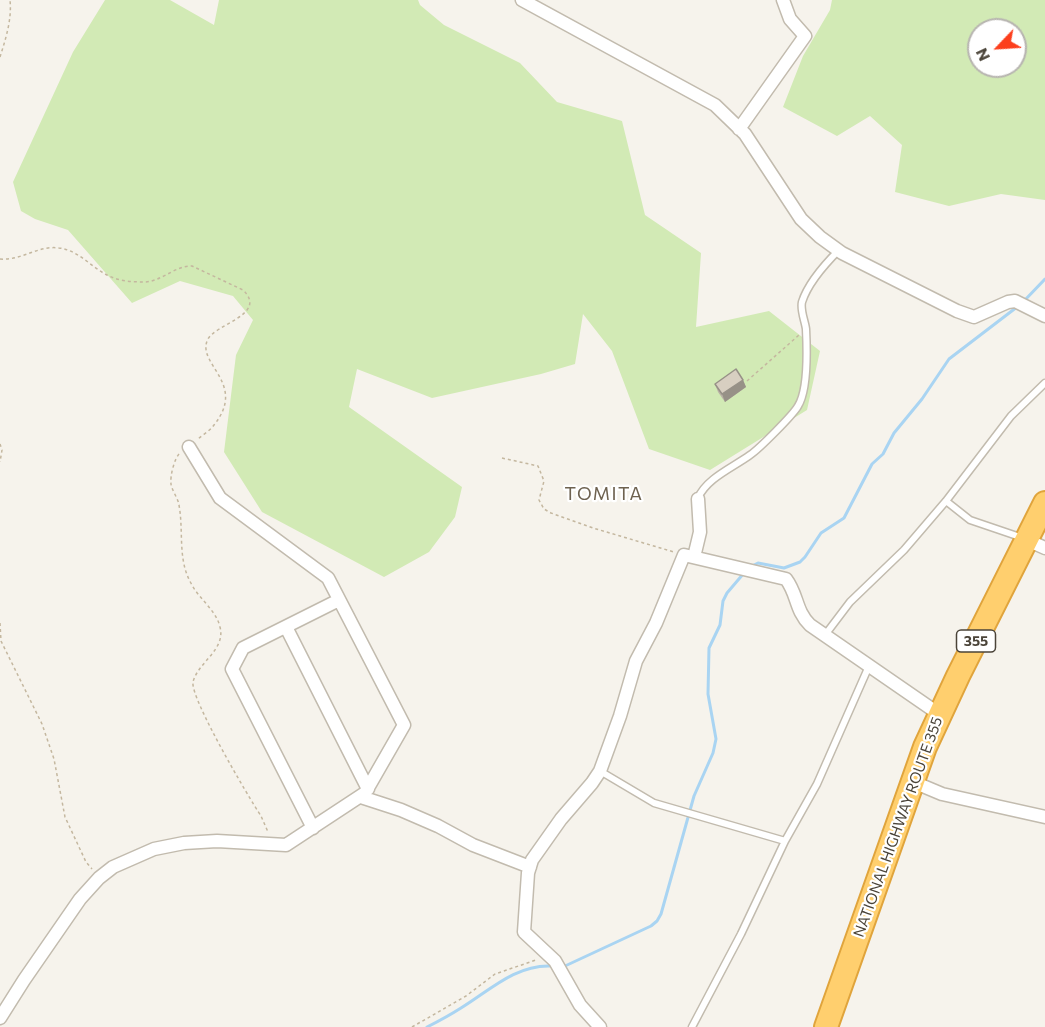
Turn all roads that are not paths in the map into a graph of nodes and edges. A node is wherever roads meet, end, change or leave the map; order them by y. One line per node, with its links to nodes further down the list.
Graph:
1 (522, 0): 3 (street)
2 (783, 0): 3 (street)
3 (739, 129): 4 (street)
4 (839, 250): 5 (street); 8 (lane)
5 (1045, 316)
6 (1045, 383): 9 (lane)
7 (189, 447): 13 (street)
8 (698, 499): 12 (street)
9 (946, 501): 11 (lane); 15 (lane)
10 (1045, 503): 11 (highway, NATIONAL HIGHWAY ROUTE 355 / 355)
11 (1036, 544): 17 (highway, NATIONAL HIGHWAY ROUTE 355 / 355)
12 (689, 556): 15 (street); 18 (street)
13 (339, 600): 14 (street); 20 (street)
14 (286, 627): 20 (street); 22 (street)
15 (825, 635): 16 (street)
16 (869, 666): 17 (street); 23 (lane)
17 (939, 714): 19 (highway, NATIONAL HIGHWAY ROUTE 355 / 355)
18 (600, 771): 23 (lane); 24 (street)
19 (912, 781): 21 (street); 28 (highway, NATIONAL HIGHWAY ROUTE 355 / 355)
20 (364, 793): 22 (street); 24 (street)
21 (1045, 817)
22 (313, 828): 25 (street)
23 (785, 842): 27 (lane)
24 (530, 867): 26 (street)
25 (0, 1018)
26 (600, 1027)
27 (692, 1027)
28 (826, 1027)

